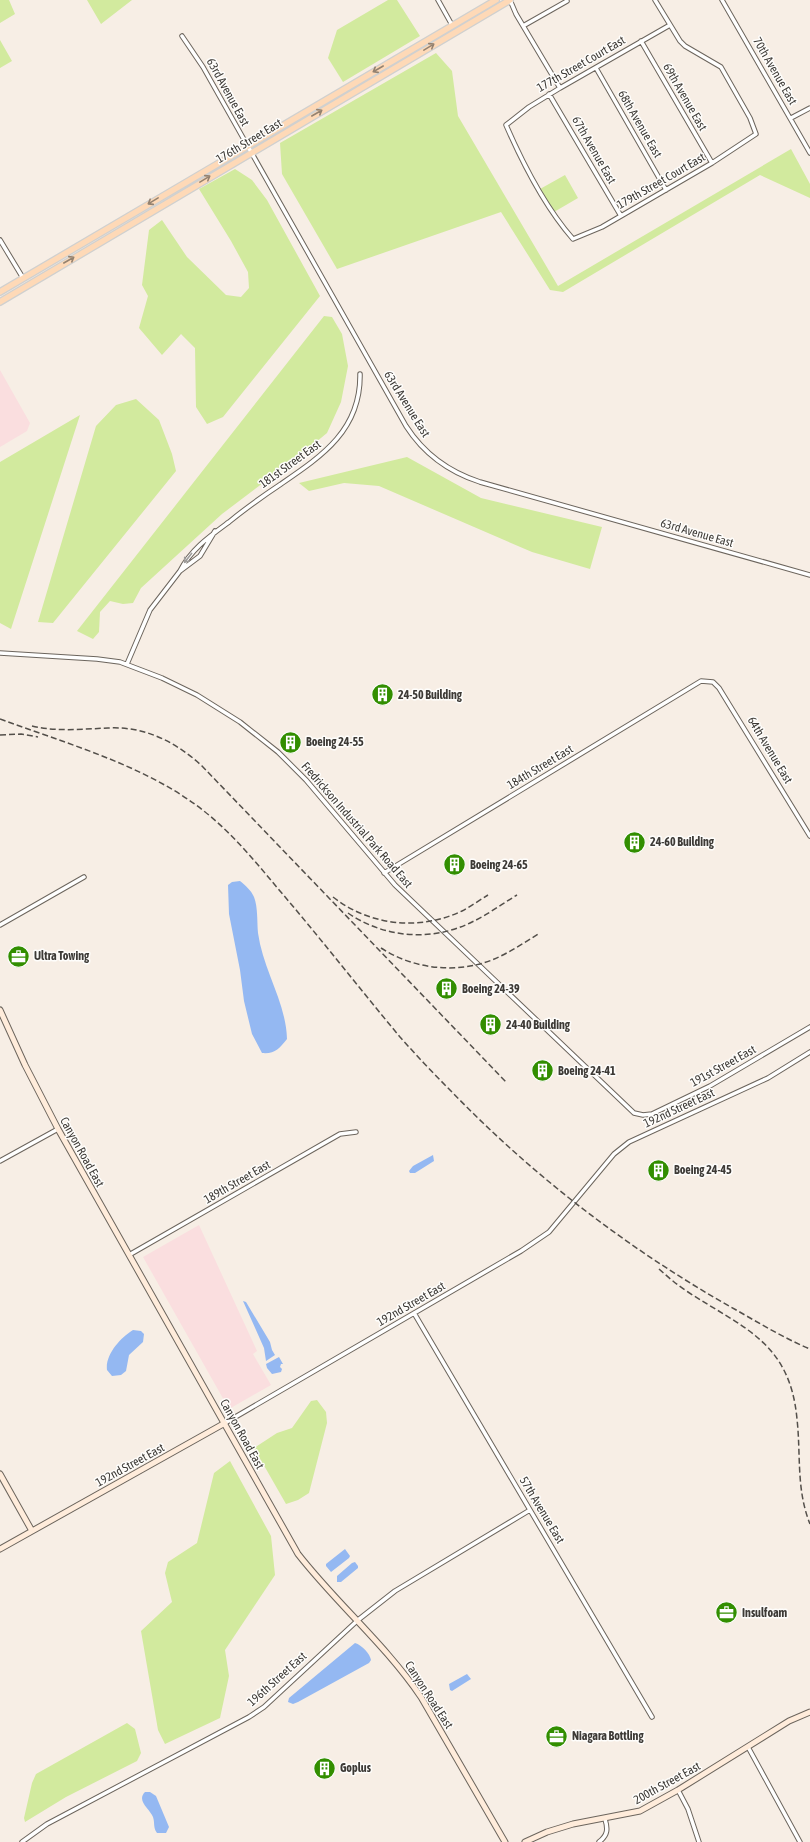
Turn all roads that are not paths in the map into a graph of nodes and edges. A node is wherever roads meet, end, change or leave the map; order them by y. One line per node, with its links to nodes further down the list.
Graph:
1 (438, 0): 7 (street)
2 (496, 0): 7 (main road, 176th Street East)
3 (510, 0): 9 (street); 13 (main road, 176th Street East, one-way to 3)
4 (655, 0): 8 (street)
5 (722, 0): 18 (street, 70th Avenue East)
6 (567, 1): 9 (street)
7 (452, 25): 11 (main road, 176th Street East)
8 (670, 25): 12 (street, 177th Street Court East); 22 (street, 179th Street Court East)
9 (523, 26): 15 (street)
10 (182, 36): 19 (street, 63rd Avenue East)
11 (426, 41): 13 (main road); 19 (main road, 176th Street East, one-way to 19)
12 (641, 41): 14 (street, 177th Street Court East); 22 (street, 69th Avenue East)
13 (405, 62): 20 (main road, 176th Street East, one-way to 13)
14 (596, 68): 15 (street, 177th Street Court East); 24 (street, 68th Avenue East)
15 (560, 88): 16 (street, 177th Street Court East)
16 (550, 94): 26 (street, 67th Avenue East); 27 (street, 177th Street Court East)
17 (810, 108): 18 (street)
18 (791, 118): 21 (street, 70th Avenue East)
19 (247, 146): 20 (street, 63rd Avenue East); 23 (main road, 176th Street East)
20 (251, 153): 25 (main road, 176th Street East, one-way to 20); 37 (street, 63rd Avenue East)
21 (810, 153)
22 (712, 163): 24 (street, 179th Street Court East)
23 (188, 180): 25 (main road); 29 (main road, 176th Street East, one-way to 29)
24 (666, 190): 26 (street, 179th Street Court East)
25 (168, 202): 31 (main road, 176th Street East, one-way to 25)
26 (621, 216): 27 (street, 179th Street Court East)
27 (573, 239)
28 (0, 240): 30 (street)
29 (49, 263): 30 (main road, 176th Street East); 31 (main road)
30 (23, 278): 32 (main road, 176th Street East)
31 (23, 287): 33 (main road, 176th Street East)
32 (0, 292)
33 (0, 302)
34 (360, 374): 35 (street, 181st Street East)
35 (216, 531): 36 (street, 181st Street East, one-way to 36); 36 (street, 181st Street East)
36 (180, 571): 39 (street, 181st Street East)
37 (810, 575)
38 (0, 653): 39 (street, Fredrickson Industrial Park Road East)
39 (127, 664): 42 (street, Fredrickson Industrial Park Road East)
40 (708, 681): 41 (street, 64th Avenue East); 42 (street, 184th Street East)
41 (810, 836)
42 (384, 873): 48 (street, Fredrickson Industrial Park Road East)
43 (84, 877): 44 (street)
44 (0, 925)
45 (0, 1010): 49 (main road, Canyon Road East)
46 (810, 1027): 48 (street, 191st Street East)
47 (810, 1052): 53 (street, 192nd Street East)
48 (643, 1115)
49 (58, 1129): 51 (street); 52 (main road, Canyon Road East)
50 (356, 1132): 52 (street, 189th Street East)
51 (0, 1161)
52 (129, 1255): 54 (main road, Canyon Road East)
53 (414, 1313): 54 (street, 192nd Street East); 56 (street, 57th Avenue East)
54 (225, 1424): 57 (main road, 192nd Street East); 59 (main road, Canyon Road East)
55 (0, 1474): 57 (main road)
56 (530, 1510): 59 (street, 196th Street East); 61 (street, 57th Avenue East)
57 (32, 1531): 58 (main road, 192nd Street East)
58 (0, 1549)
59 (358, 1620): 65 (street, 196th Street East); 66 (main road, Canyon Road East)
60 (809, 1712): 62 (main road, 200th Street East)
61 (652, 1717)
62 (748, 1747): 63 (main road, 200th Street East); 70 (street)
63 (678, 1790): 64 (main road, 200th Street East); 69 (street)
64 (605, 1819): 67 (main road, 200th Street East); 68 (street)
65 (22, 1842)
66 (505, 1842)
67 (525, 1842)
68 (599, 1842)
69 (699, 1842)
70 (800, 1842)

